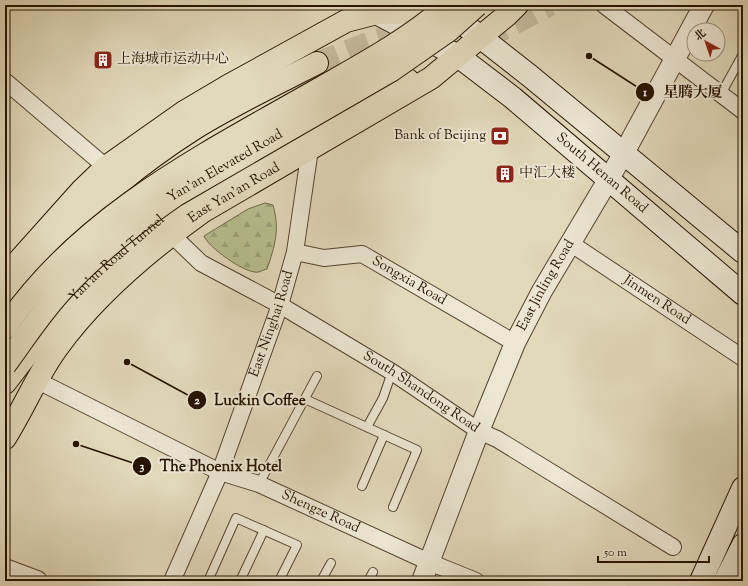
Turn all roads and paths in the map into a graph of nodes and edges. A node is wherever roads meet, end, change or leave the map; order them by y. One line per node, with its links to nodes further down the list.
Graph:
1 (438, 5): 7 (main road); 8 (main road, South Henan Road); 30 (main road, Yan'an Elevated Road, bridge)
2 (477, 5): 35 (main road, Yan'an Elevated Road, bridge)
3 (512, 5): 8 (main road, East Yan'an Road)
4 (517, 5): 8 (main road, East Yan'an Road)
5 (604, 5): 12 (street)
6 (704, 5): 12 (street, East Jinling Road)
7 (369, 9): 9 (main road, South Henan Road); 20 (main road)
8 (476, 33): 9 (main road, East Yan'an Road); 11 (main road, East Yan'an Road); 19 (main road, South Henan Road)
9 (431, 40): 11 (main road, South Henan Road); 32 (main road, East Yan'an Road)
10 (743, 54): 16 (lane)
11 (458, 56): 18 (main road, East Yan'an Road); 21 (main road, South Henan Road)
12 (675, 60): 16 (street); 19 (street, East Jinling Road)
13 (317, 63): 28 (main road)
14 (408, 80): 33 (main road, Yan'an Road Tunnel)
15 (5, 81): 20 (street)
16 (721, 94): 17 (street)
17 (743, 111)
18 (310, 149): 22 (main road, East Yan'an Road); 24 (street, East Ninghai Road)
19 (624, 153): 21 (street, East Jinling Road); 25 (main road, South Henan Road)
20 (106, 167): 26 (main road)
21 (609, 180): 23 (street, East Jinling Road); 27 (main road, South Henan Road)
22 (171, 234): 29 (street, South Shandong Road); 38 (main road, East Yan'an Road)
23 (570, 243): 31 (street, East Jinling Road); 34 (street, Jinmen Road)
24 (295, 252): 29 (street, East Ninghai Road); 31 (street, Songxia Road)
25 (743, 252)
26 (5, 276)
27 (743, 294)
28 (5, 305)
29 (280, 305): 36 (street, South Shandong Road); 46 (street, East Ninghai Road)
30 (5, 328)
31 (515, 343): 43 (street, East Jinling Road)
32 (5, 349)
33 (28, 353): 39 (main road); 40 (main road, Yan'an Road Tunnel)
34 (743, 358)
35 (5, 365)
36 (392, 372): 42 (lane); 43 (street, South Shandong Road)
37 (317, 376): 41 (lane)
38 (36, 380): 45 (main road, East Yan'an Road); 46 (street, Shengze Road)
39 (5, 383)
40 (5, 390)
41 (305, 399): 42 (lane); 47 (lane)
42 (366, 427): 44 (lane)
43 (479, 431): 53 (street, South Shandong Road); 54 (street, East Jinling Road)
44 (384, 435): 48 (lane); 50 (lane)
45 (5, 438)
46 (220, 472): 47 (street, Shengze Road); 60 (street, East Ninghai Road)
47 (259, 484): 54 (street, Shengze Road)
48 (362, 486)
49 (743, 488): 68 (main road)
50 (393, 507)
51 (264, 530): 58 (lane); 61 (lane); 62 (lane)
52 (743, 545): 69 (main road)
53 (673, 547)
54 (429, 562): 66 (street, East Jinling Road); 67 (street, Shengze Road)
55 (331, 563): 64 (lane)
56 (5, 569): 59 (street)
57 (373, 572): 65 (lane)
58 (280, 579): 63 (lane)
59 (37, 581)
60 (172, 581)
61 (208, 581)
62 (240, 581)
63 (290, 581)
64 (321, 581)
65 (368, 581)
66 (422, 581)
67 (476, 581)
68 (701, 581)
69 (725, 581)

